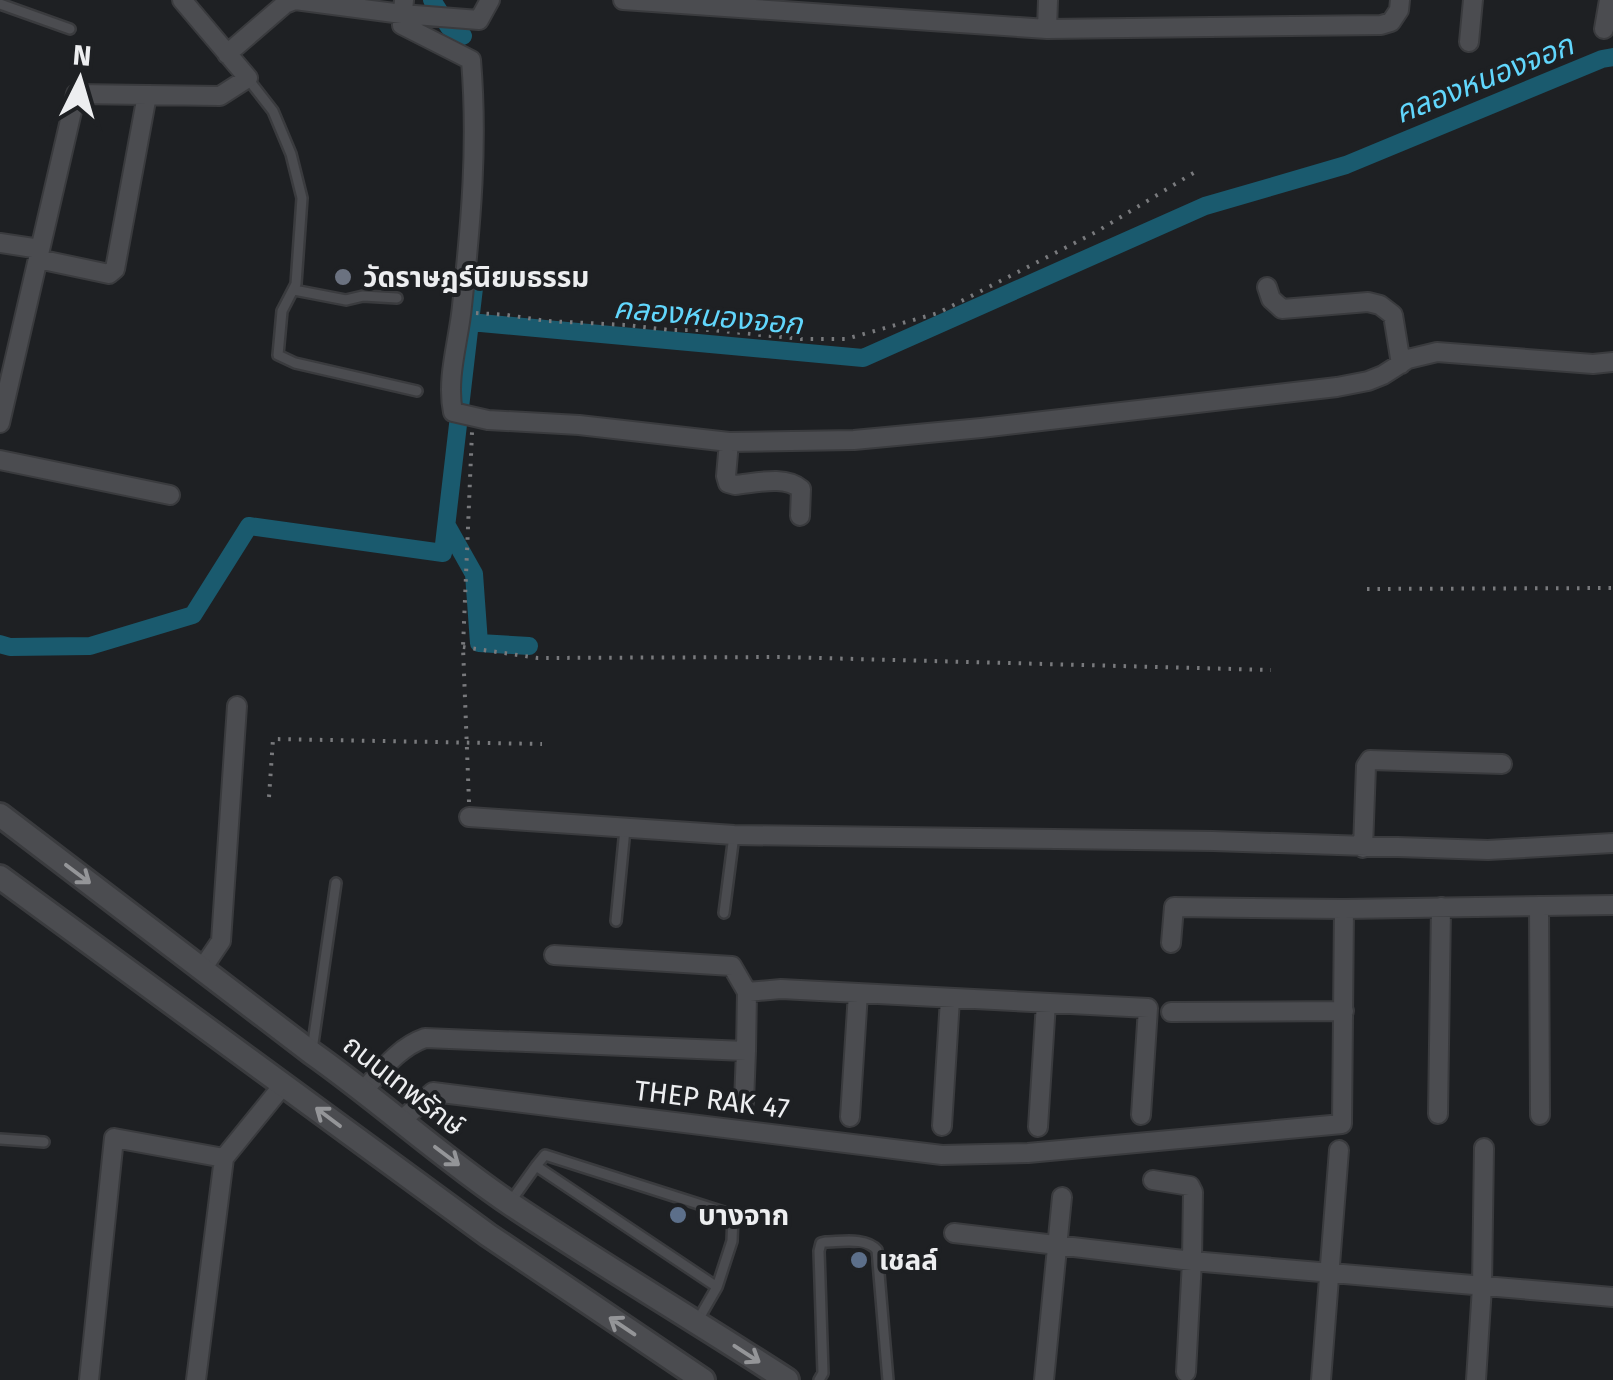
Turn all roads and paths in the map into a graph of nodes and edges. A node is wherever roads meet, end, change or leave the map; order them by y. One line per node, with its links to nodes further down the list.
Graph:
1 (182, 0): 15 (street)
2 (490, 0): 10 (street)
3 (624, 0): 11 (street)
4 (1048, 0): 11 (street)
5 (1400, 0): 11 (street)
6 (1473, 0): 14 (street)
7 (1609, 0): 13 (street)
8 (285, 2): 10 (street); 15 (street)
9 (0, 4): 12 (lane)
10 (405, 9): 24 (street)
11 (1047, 28)
12 (70, 29)
13 (1604, 29)
14 (1469, 42)
15 (227, 54): 16 (street)
16 (248, 78): 17 (street); 22 (lane)
17 (147, 95): 20 (street); 20 (street)
18 (1195, 172): 24 (path)
19 (0, 243): 20 (street)
20 (39, 254): 29 (street)
21 (1267, 287): 26 (street)
22 (294, 290): 23 (lane); 27 (lane)
23 (398, 298)
24 (462, 313): 28 (street)
25 (1613, 362): 26 (street)
26 (1401, 364): 30 (street)
27 (417, 392)
28 (481, 419): 30 (street); 36 (path)
29 (0, 423)
30 (728, 442): 33 (street)
31 (0, 460): 32 (street)
32 (170, 494)
33 (800, 516)
34 (1613, 588): 35 (path)
35 (1367, 590)
36 (464, 647): 37 (path); 39 (path)
37 (1271, 670)
38 (237, 706): 59 (street)
39 (467, 742): 40 (path); 42 (path); 44 (path)
40 (542, 744)
41 (1502, 764): 48 (street)
42 (270, 797)
43 (0, 815): 59 (main road, ถนนเทพรักษ์, one-way to 59)
44 (469, 817): 45 (street)
45 (625, 830): 46 (street); 56 (lane)
46 (734, 835): 48 (street); 55 (lane)
47 (1613, 843): 48 (street)
48 (1363, 848)
49 (0, 877): 68 (main road)
50 (336, 883): 67 (lane)
51 (1613, 905): 52 (street)
52 (1539, 906): 53 (street); 73 (street)
53 (1441, 907): 54 (street); 71 (street)
54 (1344, 908): 57 (street); 64 (street)
55 (724, 913)
56 (616, 921)
57 (1172, 943)
58 (554, 955): 60 (street)
59 (202, 969): 67 (main road, ถนนเทพรักษ์)
60 (748, 992): 61 (street); 66 (street)
61 (858, 993): 62 (street); 74 (street)
62 (950, 998): 63 (street); 76 (street)
63 (1046, 1003): 72 (street); 77 (street)
64 (1344, 1011): 65 (street); 75 (street, THEP RAK 47)
65 (1171, 1012)
66 (746, 1051): 69 (street); 70 (street)
67 (312, 1053): 69 (main road, ถนนเทพรักษ์)
68 (284, 1084): 82 (street); 98 (main road, one-way to 68)
69 (364, 1090): 75 (main road, ถนนเทพรักษ์)
70 (744, 1102)
71 (1438, 1114)
72 (1141, 1115)
73 (1540, 1115)
74 (850, 1117)
75 (401, 1121): 86 (main road, ถนนเทพรักษ์, one-way to 86)
76 (942, 1126)
77 (1038, 1127)
78 (0, 1140): 79 (lane)
79 (44, 1142)
80 (1484, 1148): 92 (street)
81 (1339, 1150): 90 (street)
82 (224, 1158): 96 (street); 97 (street)
83 (536, 1166): 86 (lane); 91 (lane); 91 (lane)
84 (1152, 1180): 89 (street)
85 (1062, 1197): 88 (street)
86 (509, 1203): 94 (main road, ถนนเทพรักษ์)
87 (954, 1233): 88 (street)
88 (1058, 1245): 89 (street); 102 (street)
89 (1192, 1261): 90 (street); 95 (street)
90 (1330, 1272): 92 (street); 103 (street)
91 (717, 1286): 94 (lane)
92 (1482, 1287): 93 (street); 104 (street)
93 (1613, 1298)
94 (696, 1322): 99 (main road, ถนนเทพรักษ์, one-way to 99)
95 (1186, 1372)
96 (90, 1380)
97 (196, 1380)
98 (703, 1380)
99 (788, 1380)
100 (819, 1380): 101 (lane)
101 (888, 1380)
102 (1044, 1380)
103 (1320, 1380)
104 (1476, 1380)

